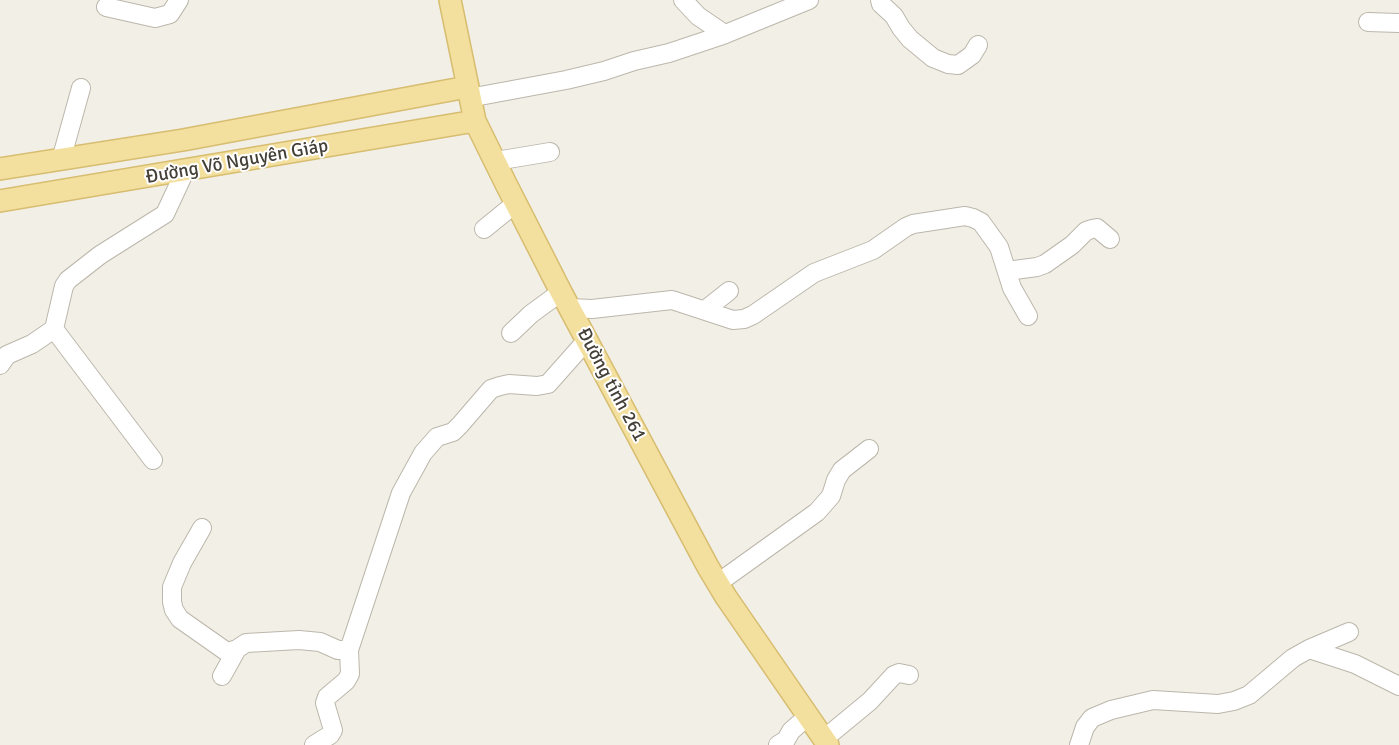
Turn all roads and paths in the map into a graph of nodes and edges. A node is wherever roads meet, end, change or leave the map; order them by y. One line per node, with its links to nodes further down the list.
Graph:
1 (179, 0): 6 (street)
2 (450, 0): 12 (main road, Đường tỉnh 261)
3 (682, 0): 9 (street)
4 (809, 0): 9 (street)
5 (880, 0): 10 (street)
6 (106, 7)
7 (1368, 22): 8 (street)
8 (1399, 23)
9 (723, 35): 12 (street)
10 (978, 45)
11 (81, 88): 15 (street)
12 (468, 93): 13 (main road, Đường tỉnh 261); 15 (main road, Đường Võ Nguyên Giáp)
13 (475, 121): 16 (main road, Đường tỉnh 261); 18 (main road, Đường Võ Nguyên Giáp)
14 (550, 152): 16 (street)
15 (61, 160): 17 (main road, Đường Võ Nguyên Giáp)
16 (496, 161): 20 (main road, Đường tỉnh 261)
17 (0, 169)
18 (185, 171): 19 (main road, Đường Võ Nguyên Giáp); 28 (street)
19 (0, 201)
20 (516, 203): 21 (street); 25 (main road, Đường tỉnh 261)
21 (484, 229)
22 (1110, 238): 23 (street)
23 (1007, 271): 26 (street); 27 (street)
24 (729, 291): 26 (street)
25 (565, 300): 26 (street); 29 (street); 30 (main road, Đường tỉnh 261)
26 (706, 310)
27 (1028, 316)
28 (54, 329): 31 (street); 33 (street)
29 (511, 333)
30 (587, 340): 35 (main road, Đường tỉnh 261); 39 (street)
31 (0, 365)
32 (869, 449): 35 (street)
33 (154, 460)
34 (202, 528): 37 (street)
35 (718, 583): 43 (main road, Đường tỉnh 261)
36 (1349, 632): 38 (street)
37 (237, 649): 39 (street); 41 (street)
38 (1309, 649): 42 (street); 47 (street)
39 (349, 650): 45 (street)
40 (909, 675): 44 (street)
41 (222, 676)
42 (1399, 686)
43 (808, 716): 44 (main road, Đường tỉnh 261); 46 (street)
44 (826, 742)
45 (314, 745)
46 (778, 745)
47 (1079, 745)

